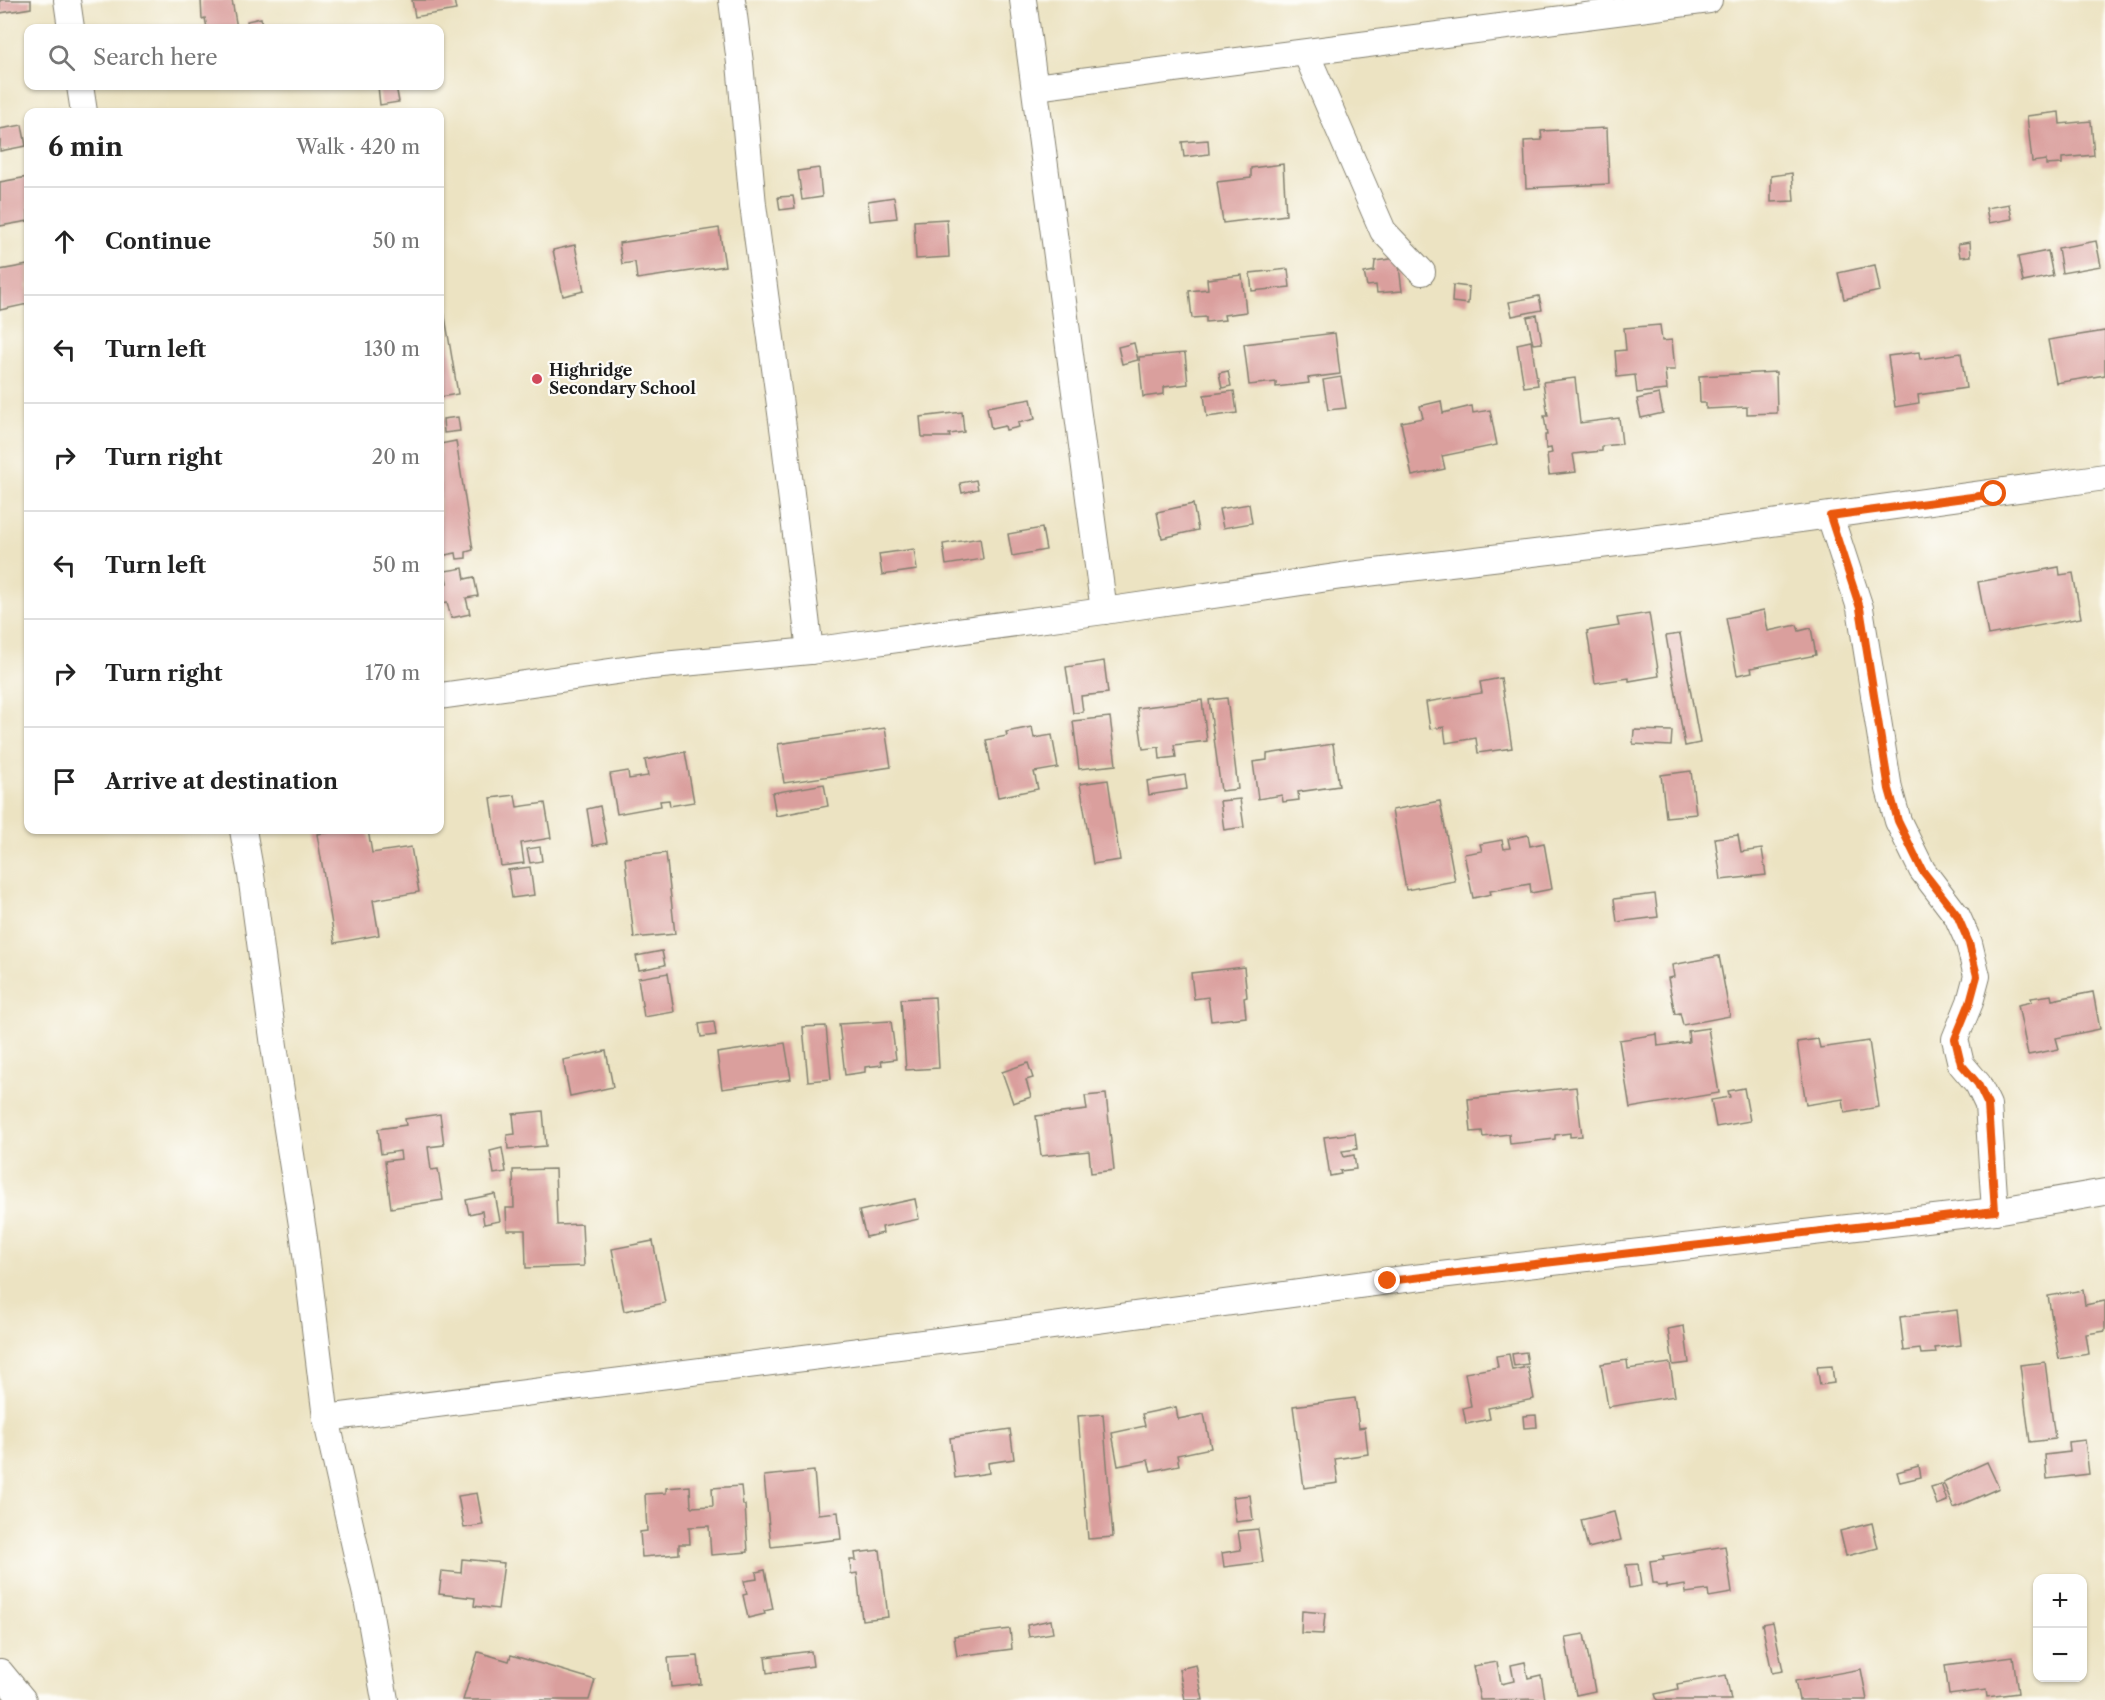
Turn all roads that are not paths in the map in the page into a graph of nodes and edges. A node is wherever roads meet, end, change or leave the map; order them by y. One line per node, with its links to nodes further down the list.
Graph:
1 (67, 0): 5 (street)
2 (732, 0): 14 (street)
3 (1023, 0): 7 (street)
4 (1709, 0): 6 (street)
5 (70, 24)
6 (1306, 53): 7 (street); 10 (street)
7 (1035, 87): 13 (street)
8 (81, 90): 9 (street)
9 (83, 108)
10 (1422, 272)
11 (2105, 477): 12 (street)
12 (1830, 516): 13 (street); 18 (street)
13 (1104, 611): 14 (street)
14 (810, 651): 15 (street)
15 (444, 695)
16 (244, 834): 19 (street)
17 (2105, 1192): 18 (street)
18 (1995, 1211): 19 (street)
19 (326, 1418): 22 (street)
20 (0, 1672): 21 (street)
21 (23, 1700)
22 (385, 1700)

